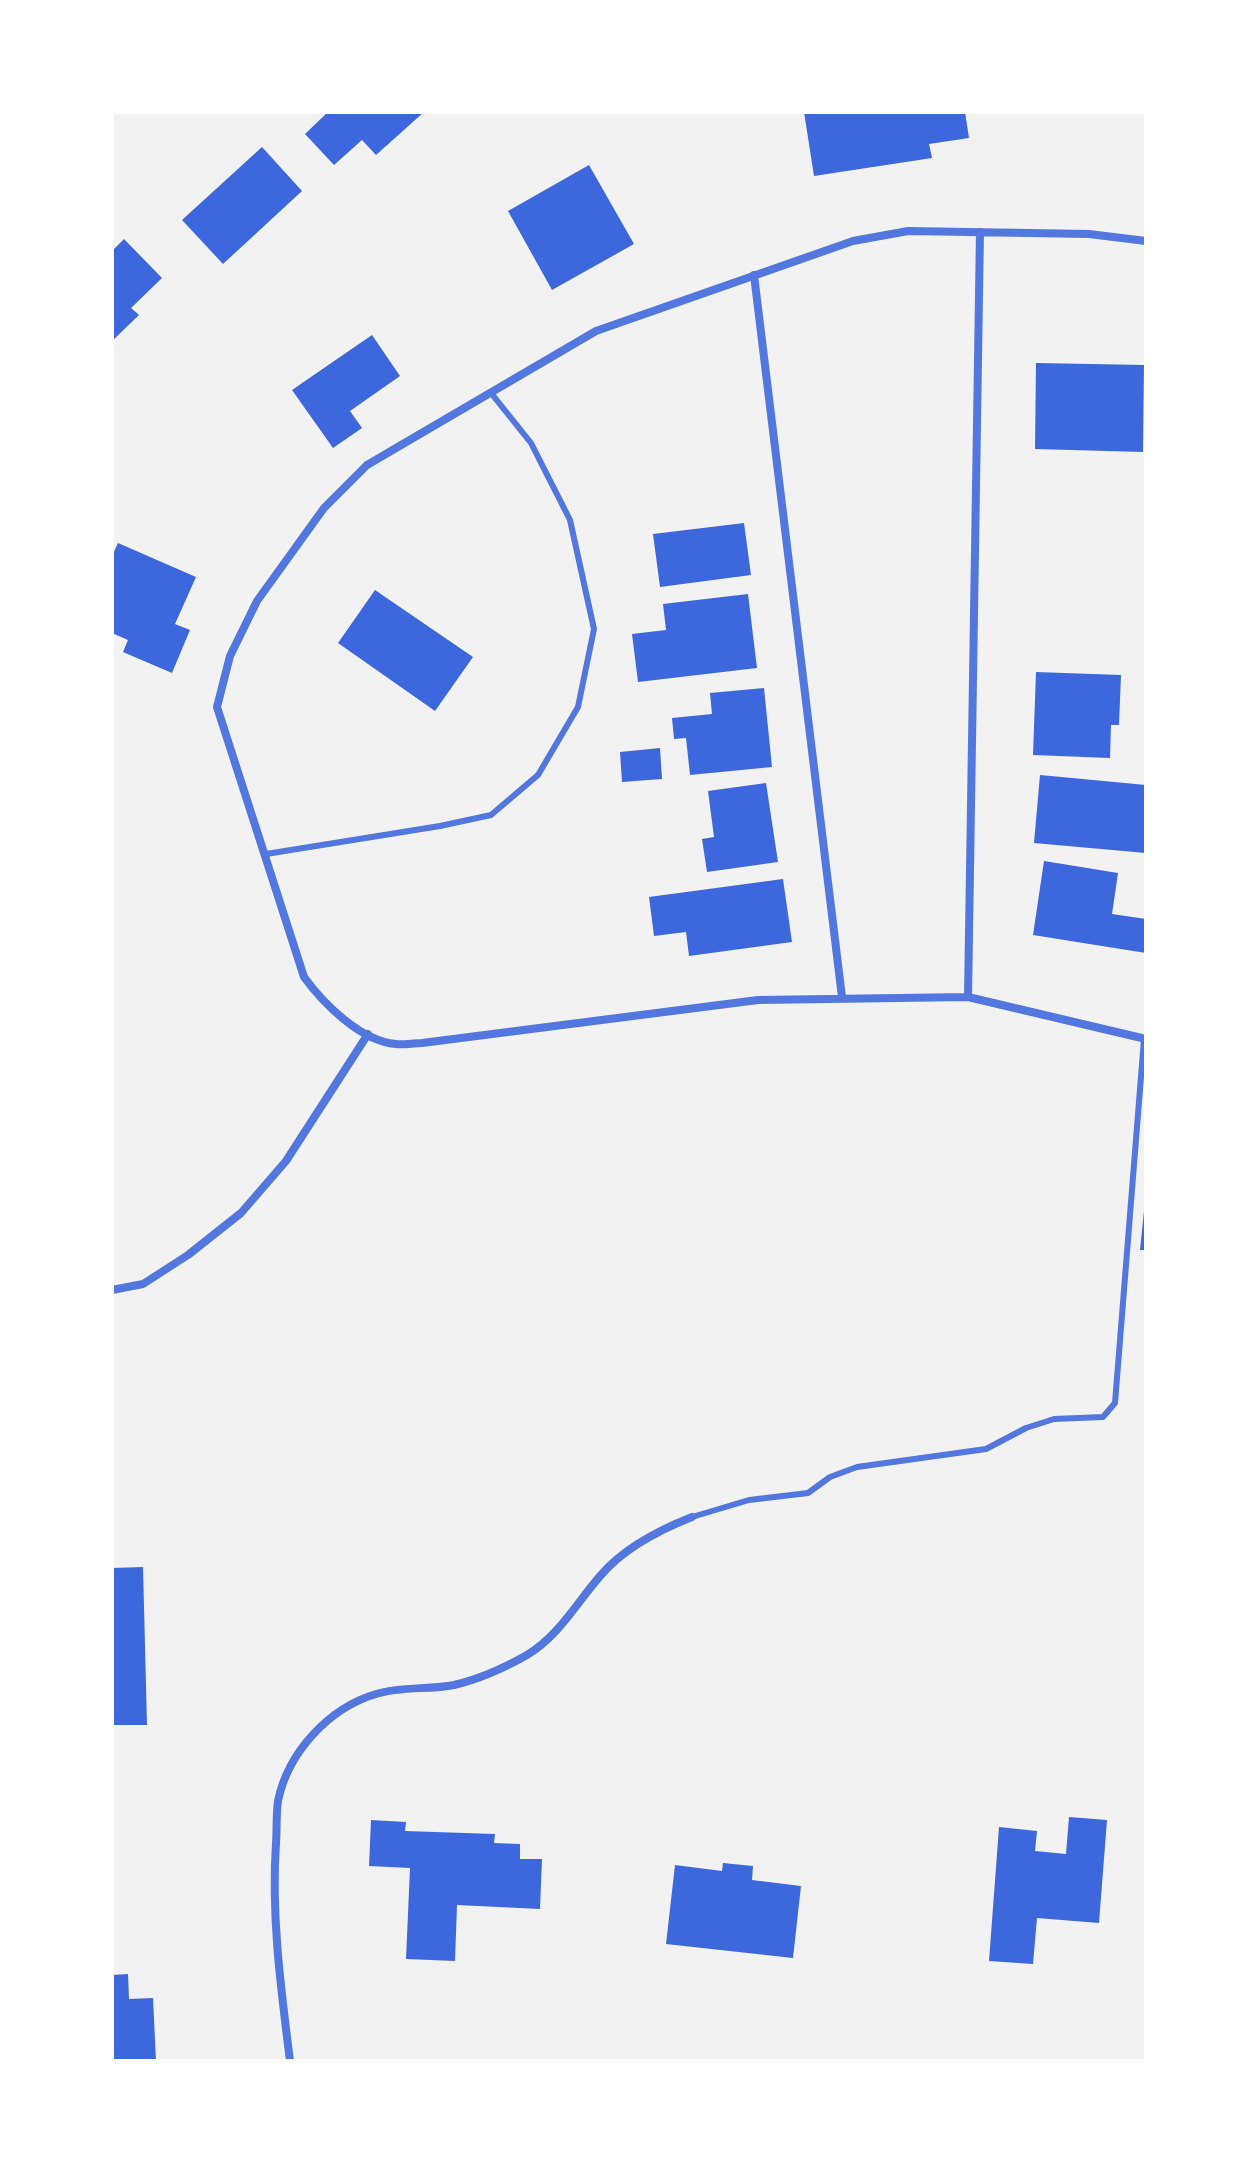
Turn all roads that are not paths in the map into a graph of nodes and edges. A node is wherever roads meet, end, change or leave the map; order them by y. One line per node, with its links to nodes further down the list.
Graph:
1 (980, 232): 2 (street); 3 (street); 7 (street)
2 (1146, 241)
3 (754, 275): 4 (street); 6 (street)
4 (491, 393): 5 (street); 5 (lane)
5 (266, 854): 8 (street)
6 (842, 997): 7 (street); 8 (street)
7 (968, 997): 9 (street)
8 (368, 1034): 10 (street)
9 (1145, 1039): 11 (lane)
10 (112, 1290)
11 (692, 1517): 12 (street)
12 (290, 2061)

